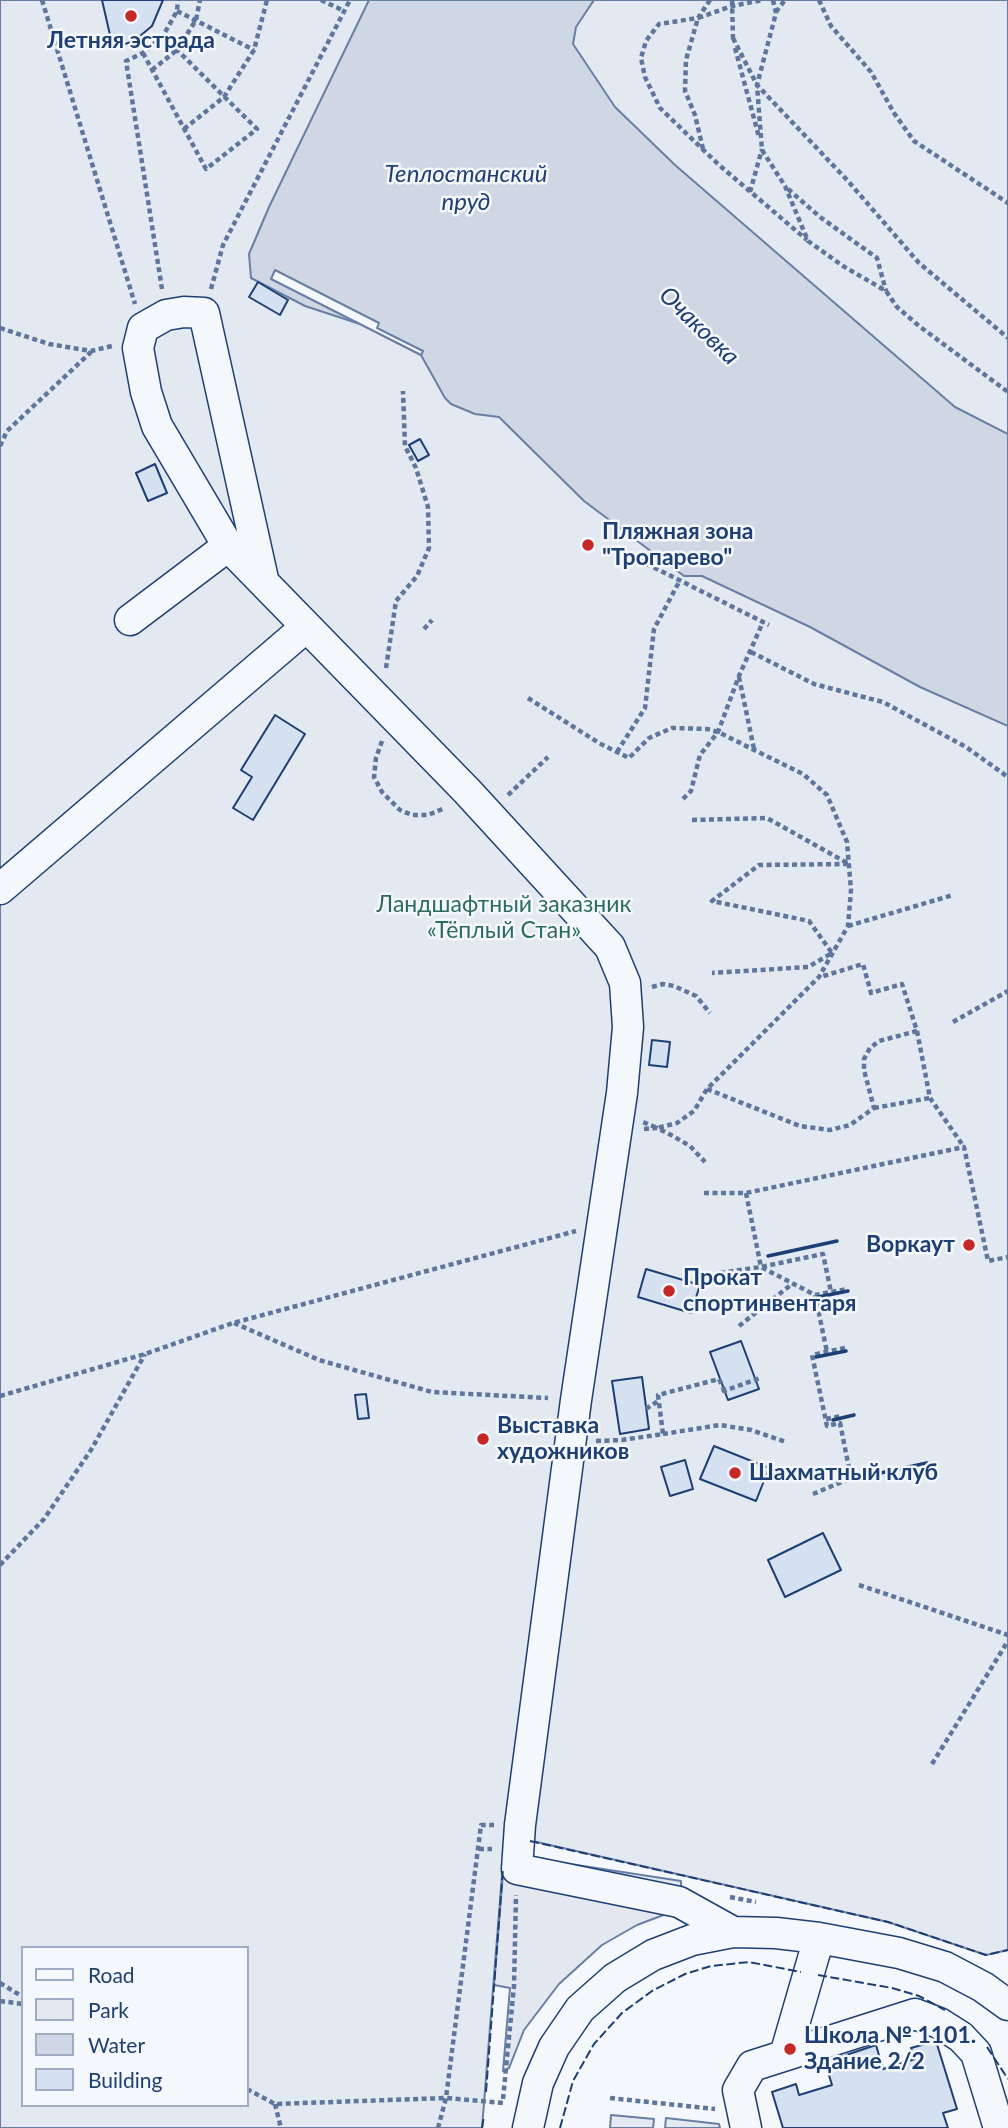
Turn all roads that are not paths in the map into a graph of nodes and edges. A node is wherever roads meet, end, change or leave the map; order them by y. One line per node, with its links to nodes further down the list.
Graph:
1 (228, 546): 2 (street); 2 (street); 3 (street)
2 (263, 579): 4 (street)
3 (130, 620)
4 (306, 627): 5 (street); 6 (street)
5 (0, 889)
6 (733, 1932): 7 (street); 11 (street)
7 (819, 1938): 8 (street); 9 (street)
8 (1008, 2005)
9 (785, 2055): 10 (street); 12 (street)
10 (743, 2120)
11 (514, 2122)
12 (999, 2128)

